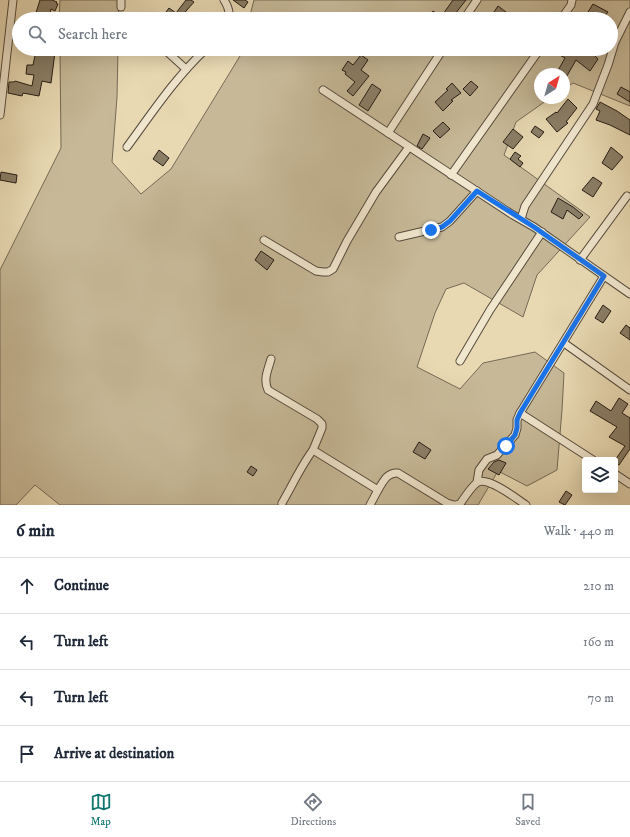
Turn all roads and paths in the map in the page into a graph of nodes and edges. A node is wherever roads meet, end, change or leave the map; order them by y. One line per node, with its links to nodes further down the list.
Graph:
1 (13, 0): 17 (street)
2 (224, 0): 5 (street)
3 (477, 0): 6 (street)
4 (572, 0): 7 (street)
5 (230, 12)
6 (469, 12)
7 (566, 12)
8 (630, 12): 9 (street)
9 (618, 36)
10 (172, 56): 15 (street)
11 (199, 56): 15 (street)
12 (438, 56): 19 (street)
13 (535, 56): 22 (street)
14 (611, 56): 25 (street)
15 (186, 68): 20 (street)
16 (323, 90): 19 (street)
17 (1, 95): 18 (street)
18 (0, 115)
19 (388, 133): 21 (street)
20 (127, 147)
21 (409, 147): 22 (street); 28 (street)
22 (451, 175): 23 (street)
23 (477, 191): 25 (street); 27 (street)
24 (627, 196): 29 (street)
25 (521, 219): 26 (street)
26 (542, 232): 29 (street); 34 (street)
27 (399, 237)
28 (264, 240)
29 (580, 260): 30 (street)
30 (604, 276): 31 (street); 32 (street)
31 (630, 294)
32 (564, 343): 35 (street); 36 (street)
33 (271, 359): 37 (street)
34 (460, 361)
35 (630, 390)
36 (520, 413): 38 (street); 40 (street)
37 (313, 450): 42 (street); 43 (street)
38 (588, 457)
39 (618, 476): 41 (street)
40 (477, 482): 45 (street); 46 (street)
41 (630, 484)
42 (378, 490): 44 (street); 45 (street)
43 (282, 504)
44 (370, 505)
45 (455, 505)
46 (526, 505)

